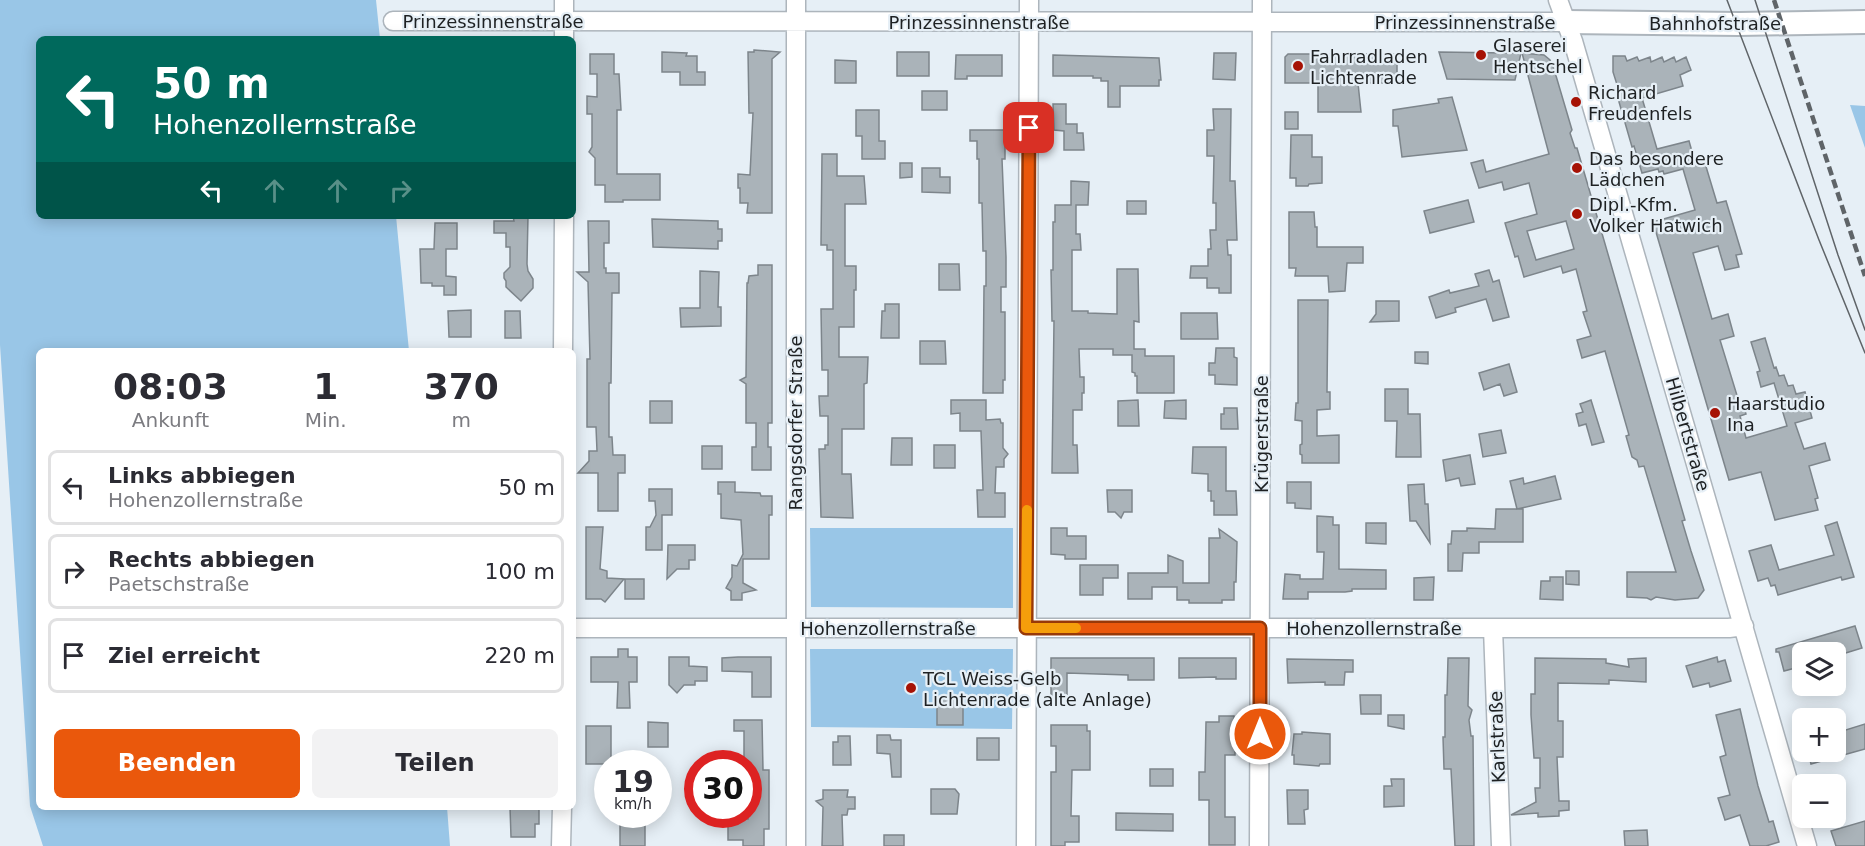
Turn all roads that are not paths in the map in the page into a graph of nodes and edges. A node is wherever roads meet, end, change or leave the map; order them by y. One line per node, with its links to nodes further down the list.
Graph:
1 (564, 0): 12 (street)
2 (796, 0): 7 (street, Rangsdorfer Straße)
3 (1029, 0): 8 (street)
4 (1262, 0): 9 (street, Krügerstraße)
5 (1558, 0): 10 (street, Hilbertstraße)
6 (393, 21): 12 (street, Prinzessinnenstraße)
7 (796, 21): 8 (street, Prinzessinnenstraße); 12 (street, Prinzessinnenstraße); 17 (street, Rangsdorfer Straße)
8 (1029, 22): 9 (street, Prinzessinnenstraße); 18 (street)
9 (1262, 22): 10 (street, Prinzessinnenstraße); 19 (street, Krügerstraße)
10 (1566, 22): 11 (street, Bahnhofstraße); 15 (street, Hilbertstraße)
11 (1865, 22)
12 (564, 30)
13 (564, 219): 14 (street)
14 (563, 348)
15 (1744, 626): 20 (street, Hohenzollernstraße); 27 (street, Hilbertstraße)
16 (576, 628): 17 (street, Hohenzollernstraße)
17 (795, 628): 18 (street, Hohenzollernstraße); 23 (street, Rangsdorfer Straße)
18 (1026, 628): 19 (street, Hohenzollernstraße); 24 (street)
19 (1260, 628): 20 (street, Hohenzollernstraße); 25 (street, Krügerstraße)
20 (1493, 628): 26 (street, Karlstraße)
21 (562, 810): 22 (street)
22 (561, 846)
23 (796, 846)
24 (1026, 846)
25 (1259, 846)
26 (1501, 846)
27 (1807, 846)

